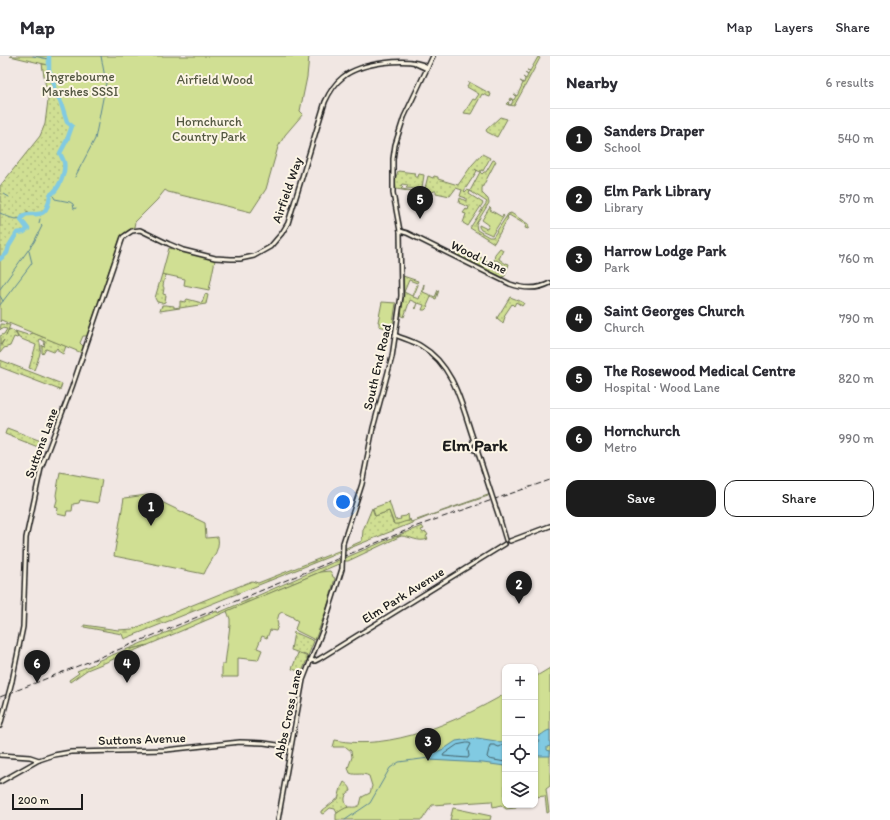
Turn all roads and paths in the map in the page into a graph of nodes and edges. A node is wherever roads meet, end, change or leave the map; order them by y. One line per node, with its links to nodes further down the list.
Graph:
1 (433, 56): 2 (street, South End Road)
2 (427, 68): 3 (street, Airfield Way); 4 (street, South End Road)
3 (138, 230): 13 (street, Suttons Lane, bridge)
4 (400, 231): 5 (street, Wood Lane); 6 (street, South End Road)
5 (550, 283)
6 (395, 335): 7 (street); 11 (street, South End Road, bridge)
7 (474, 441): 8 (street); 8 (street)
8 (477, 450): 10 (street, bridge)
9 (550, 526): 10 (street)
10 (508, 541): 12 (street, Elm Park Avenue)
11 (342, 569): 12 (street, Abbs Cross Lane)
12 (310, 660): 14 (street, Abbs Cross Lane)
13 (0, 726)
14 (291, 747): 16 (street, Suttons Avenue); 18 (street, Abbs Cross Lane)
15 (0, 755): 16 (street)
16 (40, 760): 17 (street, Suttons Avenue)
17 (0, 782)
18 (278, 820)

